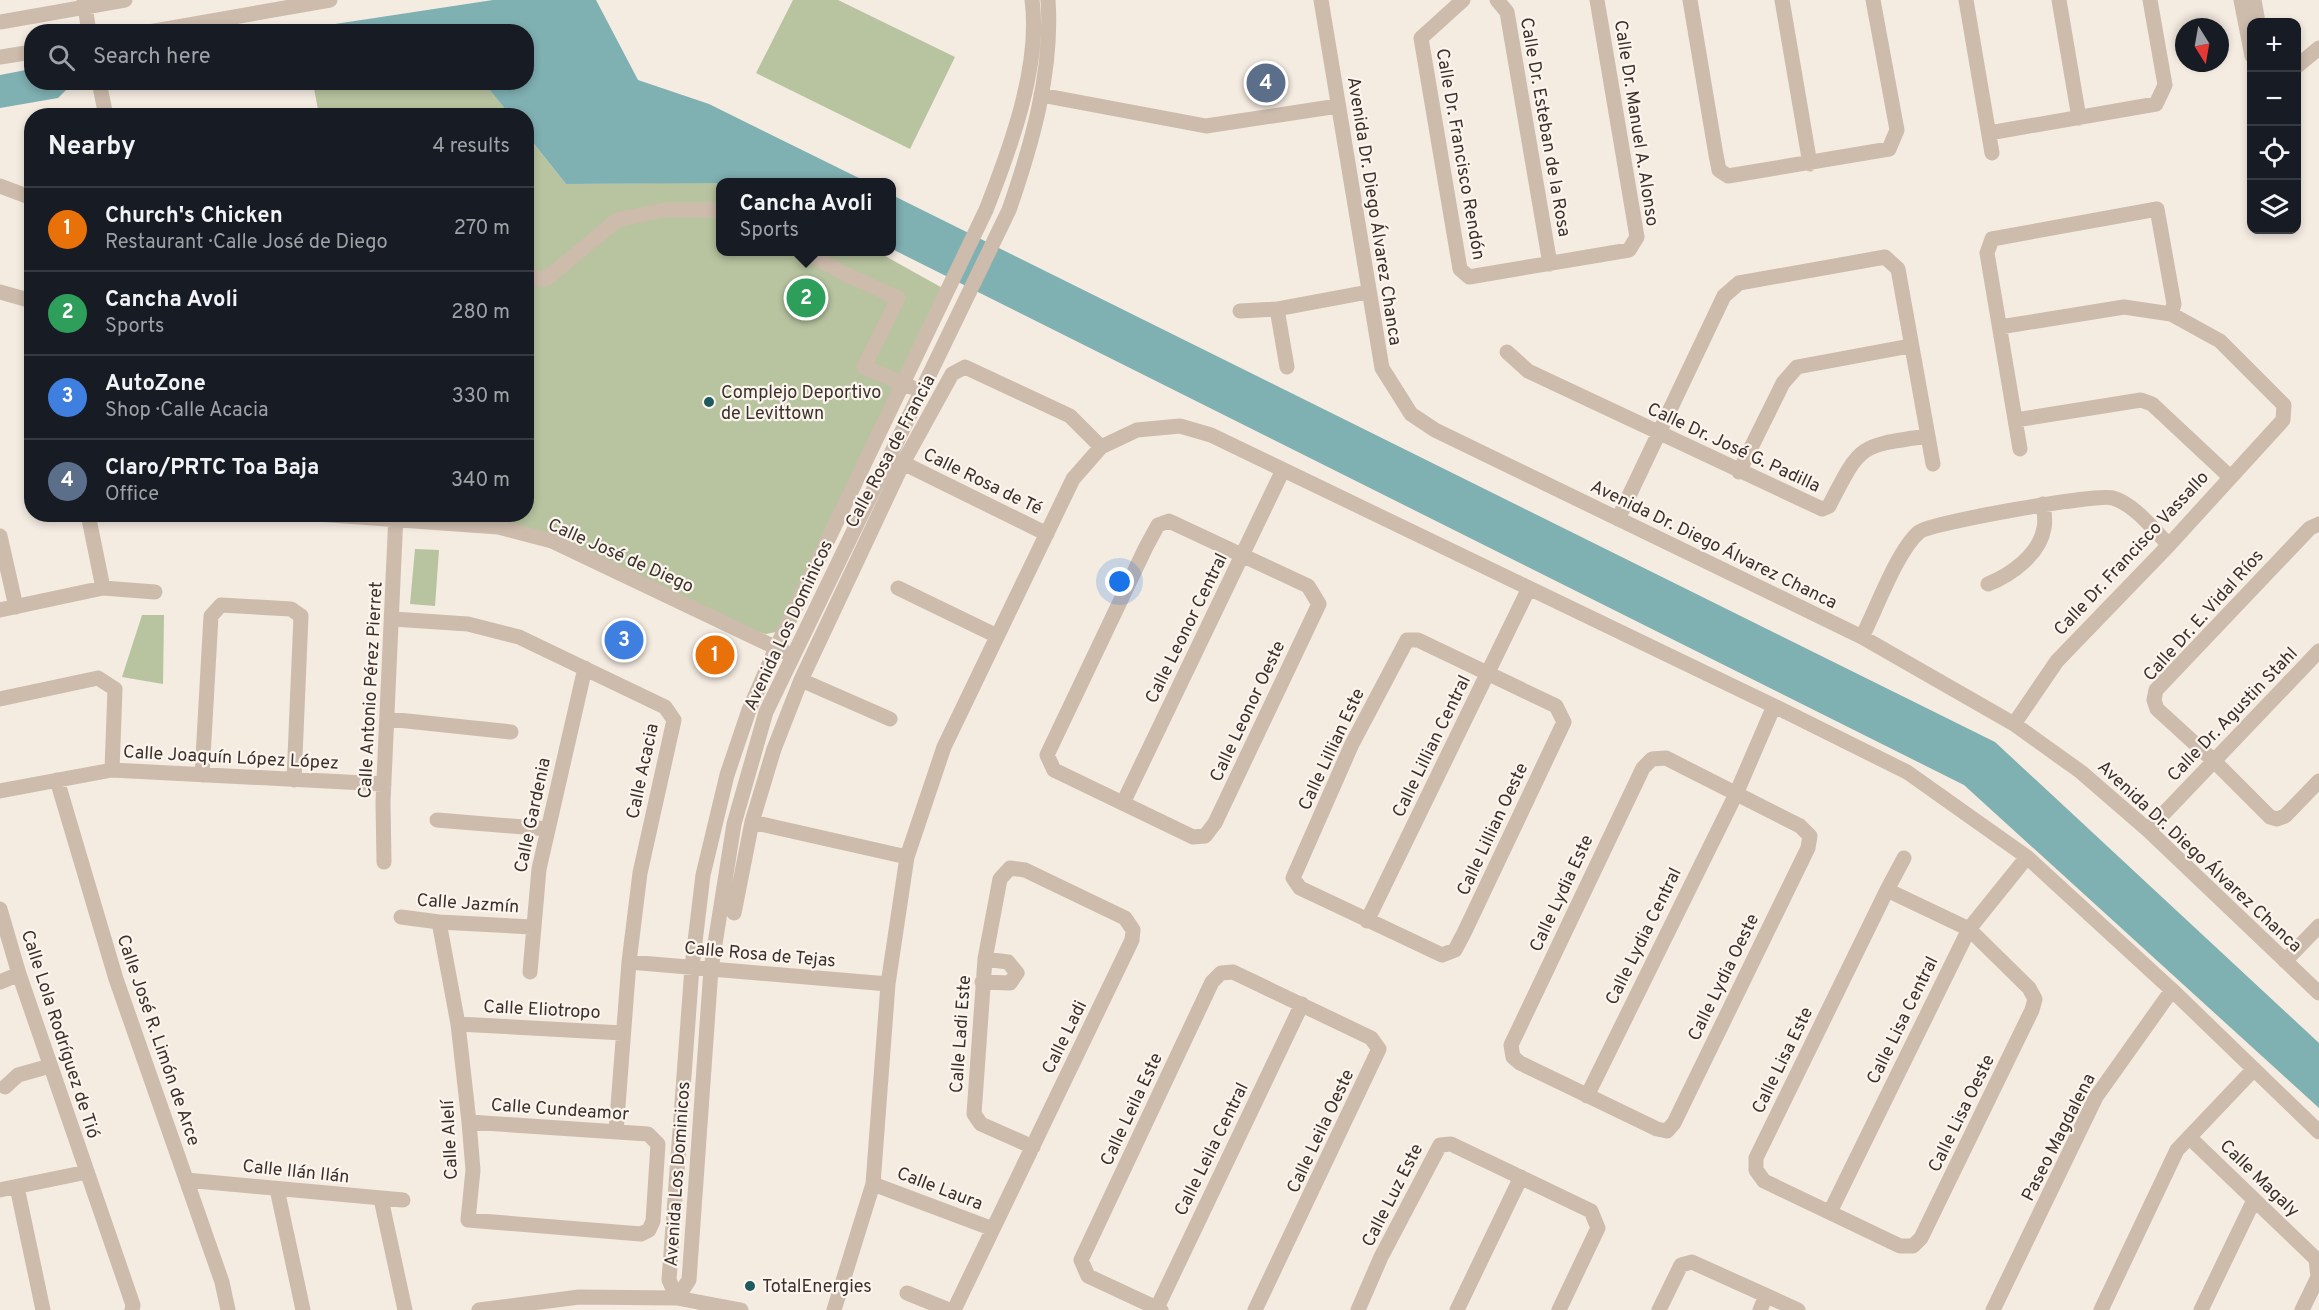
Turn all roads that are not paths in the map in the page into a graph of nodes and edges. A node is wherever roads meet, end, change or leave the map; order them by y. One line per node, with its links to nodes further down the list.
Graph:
1 (125, 0): 17 (street)
2 (330, 0): 21 (street)
3 (1032, 0): 52 (street, Avenida Los Dominicos)
4 (1048, 0): 28 (street, Avenida Los Dominicos)
5 (1321, 0): 29 (street, Avenida Dr. Diego Álvarez Chanca)
6 (1463, 0): 40 (street, Calle Dr. Francisco Rendón)
7 (1497, 0): 40 (street, Calle Dr. Esteban de la Rosa)
8 (1597, 0): 38 (street, Calle Dr. Manuel A. Alonso)
9 (1690, 0): 34 (street)
10 (1782, 0): 34 (street)
11 (1874, 0): 34 (street)
12 (1966, 0): 32 (street)
13 (2059, 0): 31 (street)
14 (2150, 0): 31 (street)
15 (2241, 0): 22 (street)
16 (2254, 0): 18 (street)
17 (84, 3): 19 (street); 20 (street)
18 (2257, 18)
19 (0, 22)
20 (88, 24)
21 (194, 24)
22 (2247, 31)
23 (2319, 48): 26 (street)
24 (24, 53): 25 (street)
25 (0, 57)
26 (2301, 63)
27 (101, 90): 30 (street)
28 (1041, 95): 29 (street); 53 (street, Avenida Los Dominicos)
29 (1338, 106): 43 (street, Avenida Dr. Diego Álvarez Chanca)
30 (104, 108)
31 (2079, 118): 32 (street)
32 (1989, 133): 33 (street)
33 (1992, 153)
34 (1810, 164)
35 (0, 186): 36 (street)
36 (24, 195)
37 (716, 210): 41 (street)
38 (1629, 250): 40 (street, Calle Dr. Francisco Rendón)
39 (813, 256): 52 (street)
40 (1550, 264)
41 (534, 277)
42 (0, 292): 44 (street)
43 (1368, 292): 45 (street); 65 (street, Avenida Dr. Diego Álvarez Chanca)
44 (24, 299)
45 (1277, 309): 46 (street); 51 (street)
46 (1240, 311)
47 (2171, 314): 48 (street); 48 (street); 63 (street, Calle Dr. Francisco Vassallo)
48 (2000, 327): 54 (street)
49 (1910, 346): 55 (street); 56 (street); 62 (street)
50 (1507, 352): 55 (street, Calle Dr. José G. Padilla)
51 (1287, 367)
52 (903, 384): 53 (street); 84 (street, Avenida Los Dominicos)
53 (922, 391): 86 (street, Avenida Los Dominicos)
54 (2016, 420): 58 (street); 63 (street)
55 (1658, 434): 62 (street, Calle Dr. José G. Padilla); 65 (street)
56 (1928, 436): 60 (street); 62 (street, Calle Dr. José G. Padilla)
57 (1101, 447): 59 (street, Calle Rosa de Francia); 61 (street); 70 (street)
58 (2020, 449)
59 (903, 463): 70 (street, Calle Rosa de Té); 89 (street, Calle Rosa de Francia)
60 (1933, 464)
61 (1283, 470): 73 (street, Calle Leonor Central); 77 (street)
62 (1739, 472)
63 (2229, 476): 72 (street, Calle Dr. Francisco Vassallo)
64 (2043, 504): 72 (street); 74 (street); 83 (street)
65 (1618, 519): 83 (street, Avenida Dr. Diego Álvarez Chanca)
66 (90, 522): 75 (street)
67 (396, 522): 81 (street, Calle Antonio Pérez Pierret)
68 (502, 522): 84 (street, Calle José de Diego)
69 (2319, 524): 96 (street, Calle Dr. E. Vidal Ríos)
70 (1047, 534): 82 (street)
71 (0, 536): 79 (street)
72 (2169, 545): 94 (street, Calle Dr. Francisco Vassallo)
73 (1243, 555): 105 (street, Calle Leonor Central); 105 (street, Calle Leonor Oeste); 105 (street)
74 (1988, 584)
75 (103, 588): 78 (street); 79 (street)
76 (898, 588): 82 (street)
77 (1529, 588): 88 (street, Calle Lillian Central); 91 (street)
78 (155, 592)
79 (16, 607): 80 (street)
80 (0, 610)
81 (393, 619): 87 (street, Calle Acacia); 92 (street, Calle Antonio Pérez Pierret)
82 (997, 636): 110 (street)
83 (1862, 637): 94 (street, Avenida Dr. Diego Álvarez Chanca)
84 (776, 648): 86 (street, Calle José de Diego); 127 (street, Avenida Los Dominicos)
85 (2319, 651): 96 (street, Calle Dr. Agustin Stahl)
86 (792, 656): 128 (street, Avenida Los Dominicos)
87 (585, 668): 108 (street, Calle Gardenia); 126 (street, Calle Acacia)
88 (1489, 673): 119 (street, Calle Lillian Central); 119 (street, Calle Lillian Este); 119 (street, Calle Lillian Oeste)
89 (801, 680): 93 (street); 107 (street, Calle Rosa de Francia)
90 (0, 699): 97 (street)
91 (1774, 706): 104 (street, Calle Lydia Central); 111 (street)
92 (388, 719): 95 (street); 102 (street, Calle Antonio Pérez Pierret)
93 (890, 719)
94 (2014, 724): 109 (street, Avenida Dr. Diego Álvarez Chanca)
95 (511, 732)
96 (2214, 761): 101 (street, Calle Dr. E. Vidal Ríos); 109 (street, Calle Dr. Agustin Stahl)
97 (112, 770): 98 (street, Calle Joaquín López López); 99 (street, Calle Joaquín López López)
98 (202, 775): 100 (street, Calle Joaquín López López); 100 (street)
99 (57, 780): 103 (street, Calle Joaquín López López); 151 (street, Calle José R. Limón de Arce)
100 (294, 780): 102 (street, Calle Joaquín López López)
101 (2319, 781)
102 (384, 784): 113 (street, Calle Antonio Pérez Pierret)
103 (0, 791)
104 (1736, 794): 142 (street, Calle Lydia Central); 142 (street, Calle Lydia Oeste); 142 (street, Calle Lydia Este)
105 (1123, 804)
106 (437, 820): 108 (street)
107 (752, 822): 110 (street); 117 (street, Calle Rosa de Francia)
108 (548, 829): 122 (street, Calle Gardenia)
109 (2148, 830): 125 (street, Avenida Dr. Diego Álvarez Chanca)
110 (907, 857): 133 (street)
111 (2027, 857): 123 (street, Calle Lisa Central); 134 (street)
112 (1904, 858): 115 (street, Calle Lisa Este)
113 (384, 862)
114 (998, 890): 124 (street, Calle Ladi Este); 148 (street, Calle Ladi)
115 (1887, 890): 123 (street); 159 (street, Calle Lisa Este)
116 (0, 909): 130 (street, Calle Lola Rodríguez de Tió)
117 (734, 913)
118 (401, 917): 120 (street, Calle Jazmín)
119 (1367, 921)
120 (439, 922): 122 (street, Calle Jazmín); 137 (street, Calle Alelí)
121 (2319, 926): 125 (street)
122 (532, 927): 129 (street, Calle Gardenia)
123 (1969, 929): 159 (street, Calle Lisa Central); 159 (street, Calle Lisa Oeste)
124 (985, 959): 132 (street, Calle Ladi Este); 132 (street)
125 (2285, 961): 135 (street, Avenida Dr. Diego Álvarez Chanca)
126 (629, 962): 127 (street, Calle Rosa de Tejas); 138 (street, Calle Acacia)
127 (692, 967): 128 (street, Calle Rosa de Tejas); 163 (street, Avenida Los Dominicos)
128 (711, 969): 133 (street, Calle Rosa de Tejas); 163 (street, Avenida Los Dominicos)
129 (530, 972)
130 (19, 974): 131 (street); 139 (street, Calle Lola Rodríguez de Tió)
131 (0, 982)
132 (982, 982): 148 (street, Calle Ladi Este)
133 (888, 984): 152 (street)
134 (2172, 990): 140 (street); 183 (street, Paseo Magdalena)
135 (2319, 993)
136 (1302, 1004): 165 (street, Calle Leila Central); 165 (street, Calle Leila Este); 176 (street, Calle Leila Oeste)
137 (458, 1024): 138 (street, Calle Eliotropo); 143 (street, Calle Alelí)
138 (623, 1033): 144 (street, Calle Acacia)
139 (50, 1066): 141 (street); 149 (street, Calle Lola Rodríguez de Tió)
140 (2254, 1069): 145 (street); 147 (street)
141 (5, 1087)
142 (1587, 1096)
143 (469, 1122): 144 (street, Calle Cundeamor); 146 (street, Calle Alelí)
144 (616, 1132): 146 (street, Calle Cundeamor)
145 (2319, 1132)
146 (648, 1134)
147 (2189, 1137): 158 (street, Calle Magaly); 184 (street)
148 (1033, 1147): 160 (street, Calle Ladi)
149 (87, 1172): 153 (street); 167 (street, Calle Lola Rodríguez de Tió)
150 (1521, 1177): 177 (street, Calle Luz Este); 178 (street); 179 (street)
151 (186, 1180): 154 (street, Calle Ilán Ilán); 168 (street, Calle José R. Limón de Arce)
152 (873, 1184): 160 (street, Calle Laura); 173 (street)
153 (17, 1187): 155 (street); 166 (street)
154 (277, 1189): 156 (street, Calle Ilán Ilán); 169 (street)
155 (0, 1190)
156 (381, 1199): 157 (street, Calle Ilán Ilán); 170 (street)
157 (403, 1200)
158 (2254, 1200): 185 (street); 186 (street, Calle Magaly)
159 (1830, 1212)
160 (993, 1229): 175 (street, Calle Ladi)
161 (907, 1293): 174 (street)
162 (1766, 1296): 180 (street); 181 (street); 182 (street)
163 (678, 1298): 164 (street); 172 (street)
164 (579, 1304): 171 (street)
165 (1158, 1309)
166 (44, 1310)
167 (132, 1310)
168 (228, 1310)
169 (303, 1310)
170 (405, 1310)
171 (479, 1310)
172 (741, 1310)
173 (834, 1310)
174 (949, 1310)
175 (954, 1310)
176 (1255, 1310)
177 (1358, 1310)
178 (1457, 1310)
179 (1559, 1310)
180 (1659, 1310)
181 (1760, 1310)
182 (1797, 1310)
183 (1993, 1310)
184 (2101, 1310)
185 (2201, 1310)
186 (2302, 1310)

